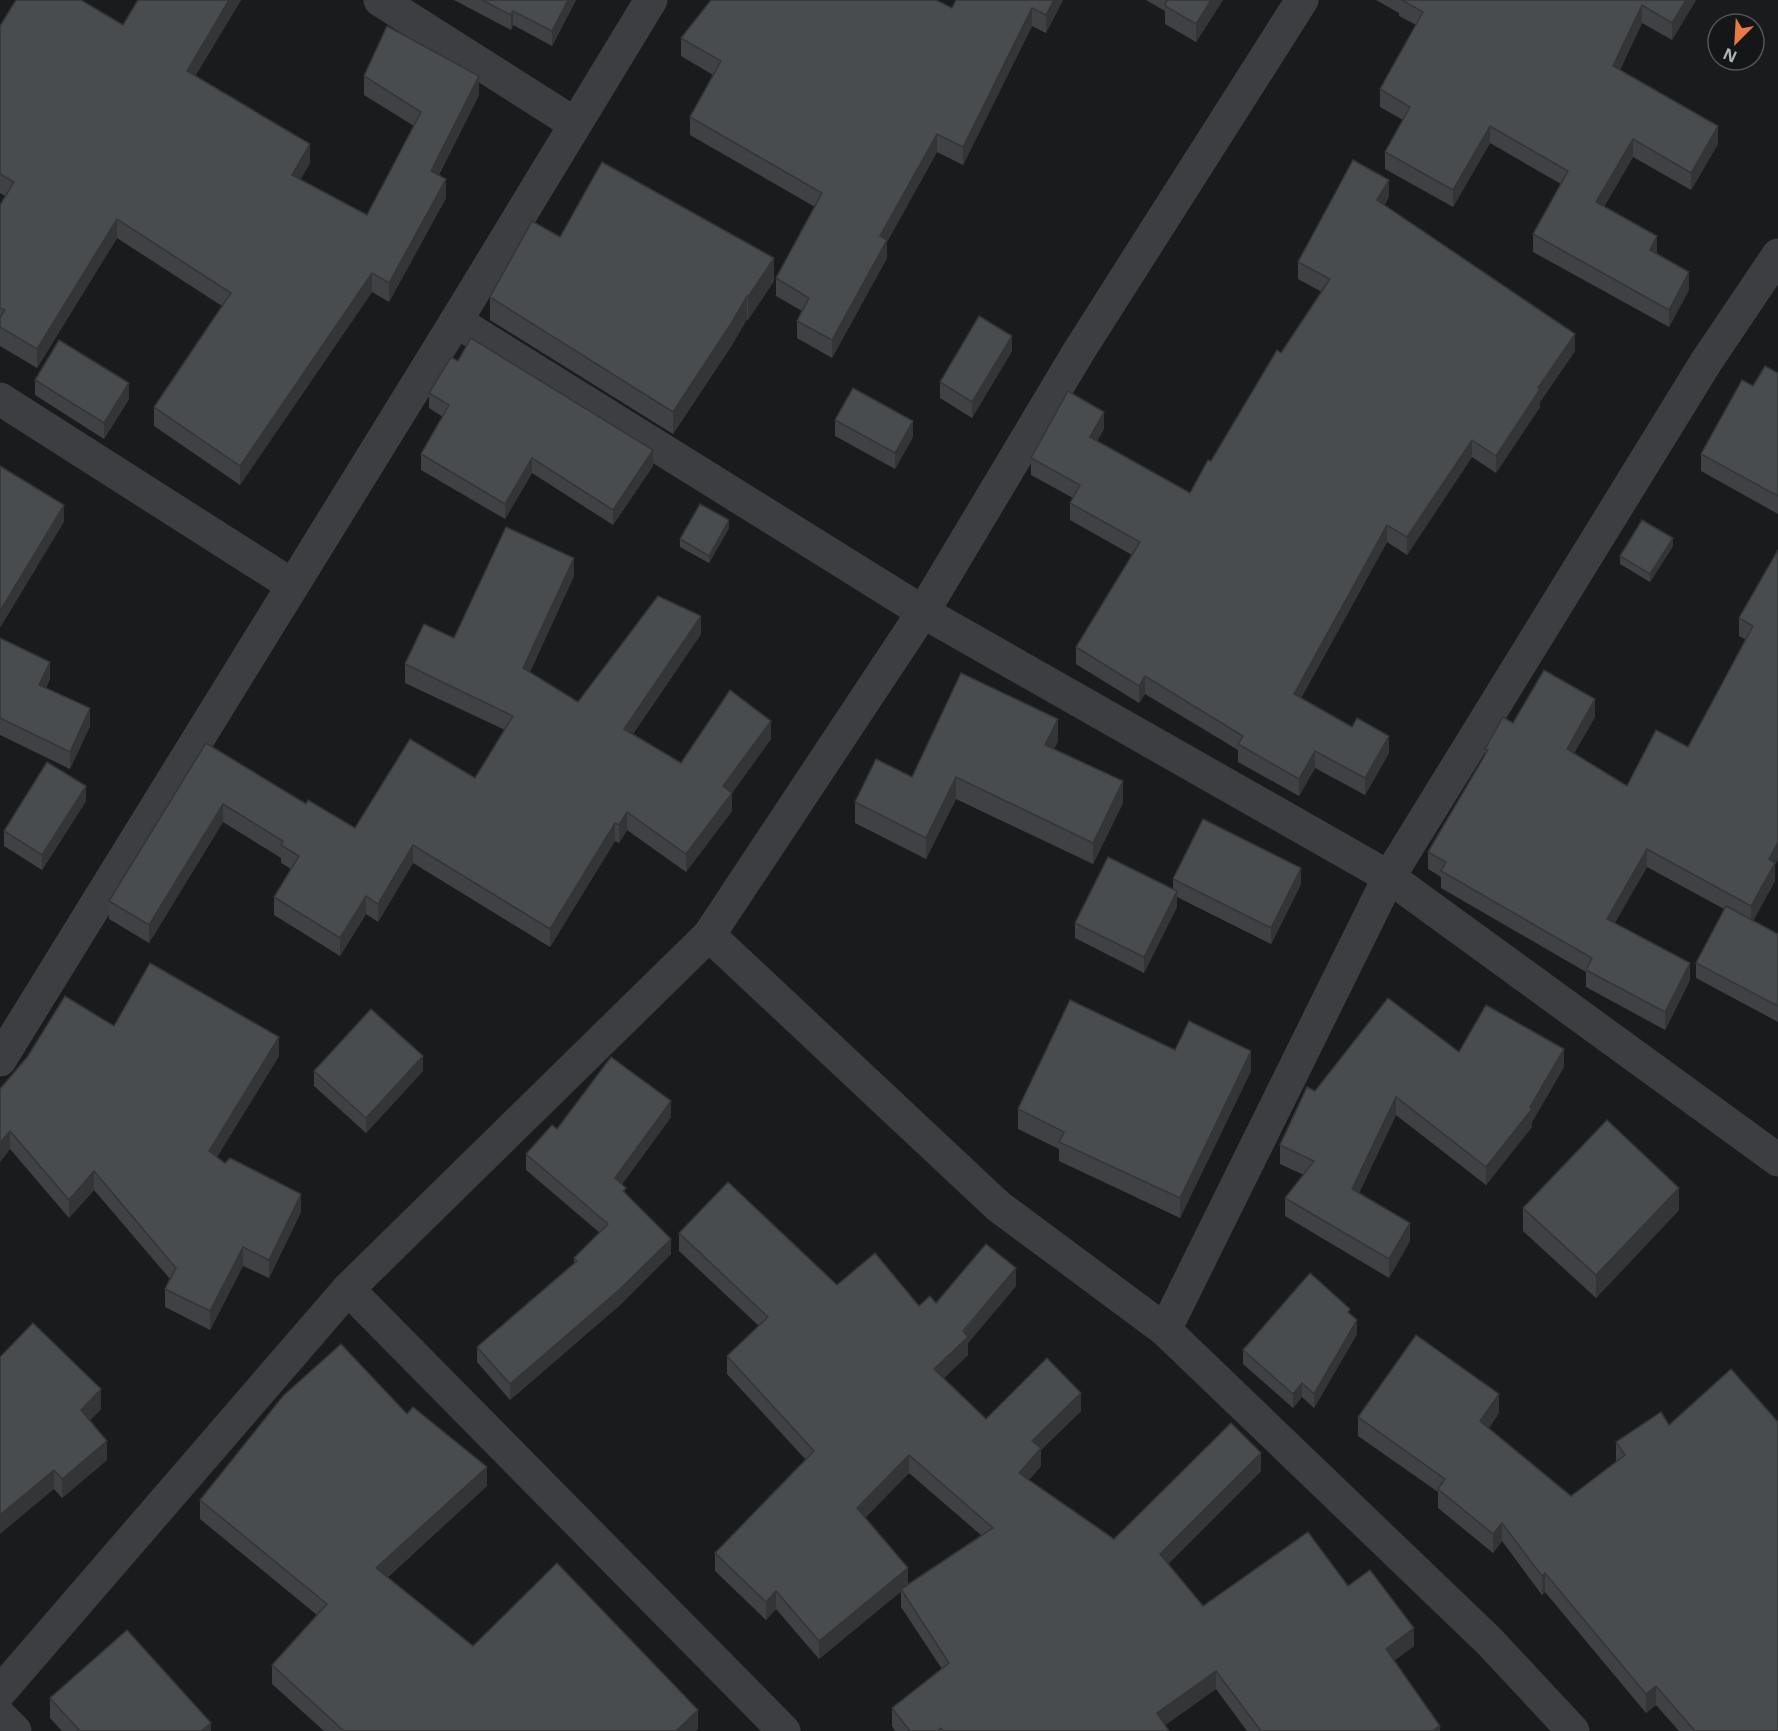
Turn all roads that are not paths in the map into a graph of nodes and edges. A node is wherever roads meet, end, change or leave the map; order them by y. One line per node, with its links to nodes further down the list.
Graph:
1 (380, 0): 4 (street)
2 (651, 0): 4 (street)
3 (1302, 0): 9 (street)
4 (575, 124): 6 (street)
5 (1778, 255): 10 (street)
6 (456, 321): 8 (street); 9 (street)
7 (0, 399): 8 (street)
8 (292, 585): 12 (street)
9 (923, 612): 10 (street); 11 (street)
10 (1389, 877): 13 (street); 15 (street)
11 (709, 935): 14 (street); 15 (street)
12 (0, 1060)
13 (1778, 1160)
14 (348, 1289): 16 (street); 19 (street)
15 (1165, 1330): 20 (street)
16 (0, 1692)
17 (0, 1716): 18 (street)
18 (15, 1731)
19 (784, 1731)
20 (1573, 1731)

